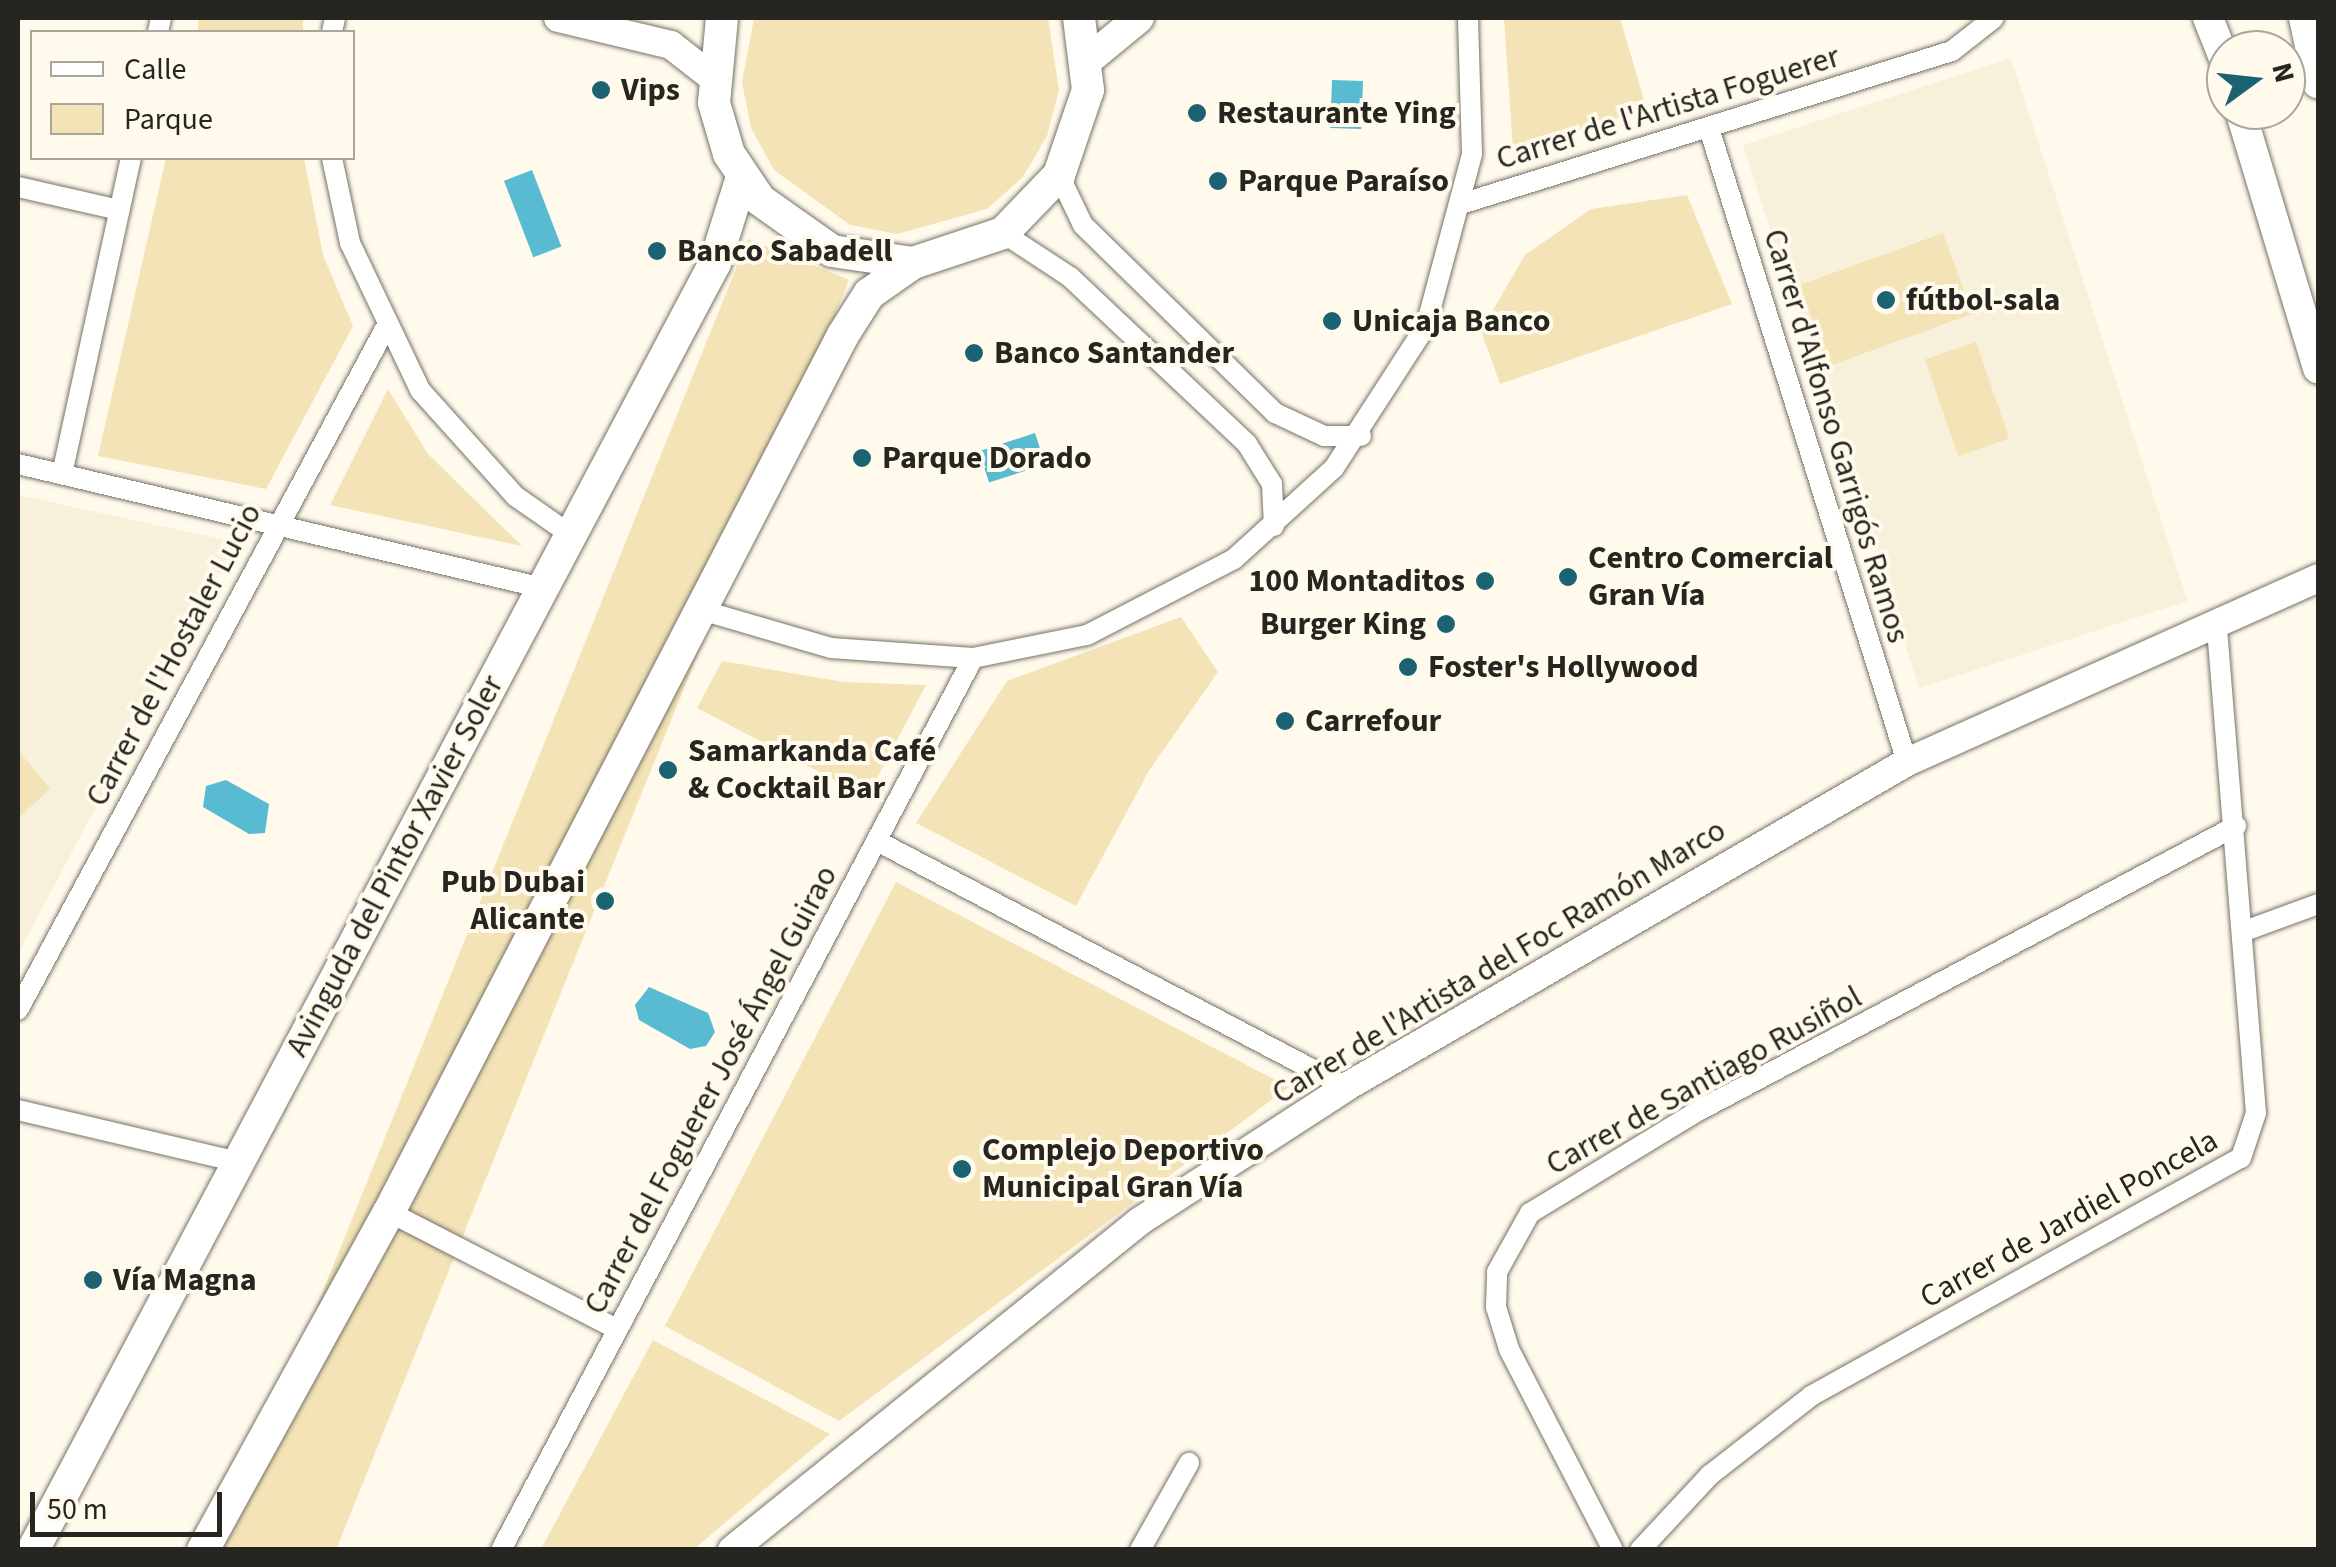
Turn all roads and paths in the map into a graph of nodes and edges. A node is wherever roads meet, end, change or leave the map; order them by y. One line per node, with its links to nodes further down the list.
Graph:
1 (558, 18): 9 (street)
2 (722, 18): 9 (main road)
3 (1079, 18): 8 (main road)
4 (1139, 18): 8 (main road)
5 (1468, 18): 18 (street)
6 (1994, 18): 11 (street, Carrer de l'Artista Foguerer)
7 (2304, 18): 10 (main road)
8 (1088, 60): 16 (main road)
9 (712, 77): 15 (main road)
10 (2318, 84)
11 (1708, 128): 18 (street, Carrer de l'Artista Foguerer); 35 (street, Carrer d'Alfonso Garrigós Ramos)
12 (2246, 130): 23 (main road)
13 (131, 160): 19 (street)
14 (332, 160): 22 (street)
15 (742, 176): 21 (main road); 29 (main road, Avinguda del Pintor Xavier Soler)
16 (1059, 176): 20 (main road); 24 (street)
17 (18, 188): 19 (street)
18 (1464, 203): 24 (street)
19 (119, 210): 26 (street)
20 (1003, 233): 21 (main road); 28 (street)
21 (914, 263): 32 (main road)
22 (384, 329): 27 (street, Carrer de l'Hostaler Lucio); 29 (street)
23 (2318, 368)
24 (1361, 436): 28 (street)
25 (18, 464): 26 (street)
26 (62, 474): 27 (street)
27 (278, 524): 31 (street); 40 (street, Carrer de l'Hostaler Lucio)
28 (1274, 526): 34 (street)
29 (571, 535): 31 (main road, Avinguda del Pintor Xavier Soler)
30 (2318, 578): 33 (street, Carrer de l'Artista del Foc Ramón Marco)
31 (542, 588): 43 (main road, Avinguda del Pintor Xavier Soler)
32 (701, 610): 34 (street); 44 (main road)
33 (2216, 620): 35 (street, Carrer de l'Artista del Foc Ramón Marco); 36 (street, Carrer de Jardiel Poncela)
34 (973, 658): 37 (street, Carrer del Foguerer José Ángel Guirao)
35 (1906, 762): 41 (street, Carrer de l'Artista del Foc Ramón Marco)
36 (2236, 826): 39 (street, Carrer de Jardiel Poncela); 52 (street, Carrer de Santiago Rusiñol)
37 (877, 841): 41 (street); 45 (street, Carrer del Foguerer José Ángel Guirao)
38 (2318, 904): 39 (street)
39 (2242, 932): 53 (street, Carrer de Jardiel Poncela)
40 (18, 1010)
41 (1346, 1086): 50 (street, Carrer de l'Artista del Foc Ramón Marco)
42 (18, 1110): 43 (street)
43 (238, 1162): 47 (main road, Avinguda del Pintor Xavier Soler)
44 (389, 1212): 45 (street); 48 (main road)
45 (618, 1330): 49 (street, Carrer del Foguerer José Ángel Guirao)
46 (1188, 1463): 51 (street)
47 (33, 1550)
48 (203, 1550)
49 (501, 1550)
50 (732, 1550)
51 (1140, 1550)
52 (1613, 1550)
53 (1640, 1550)

